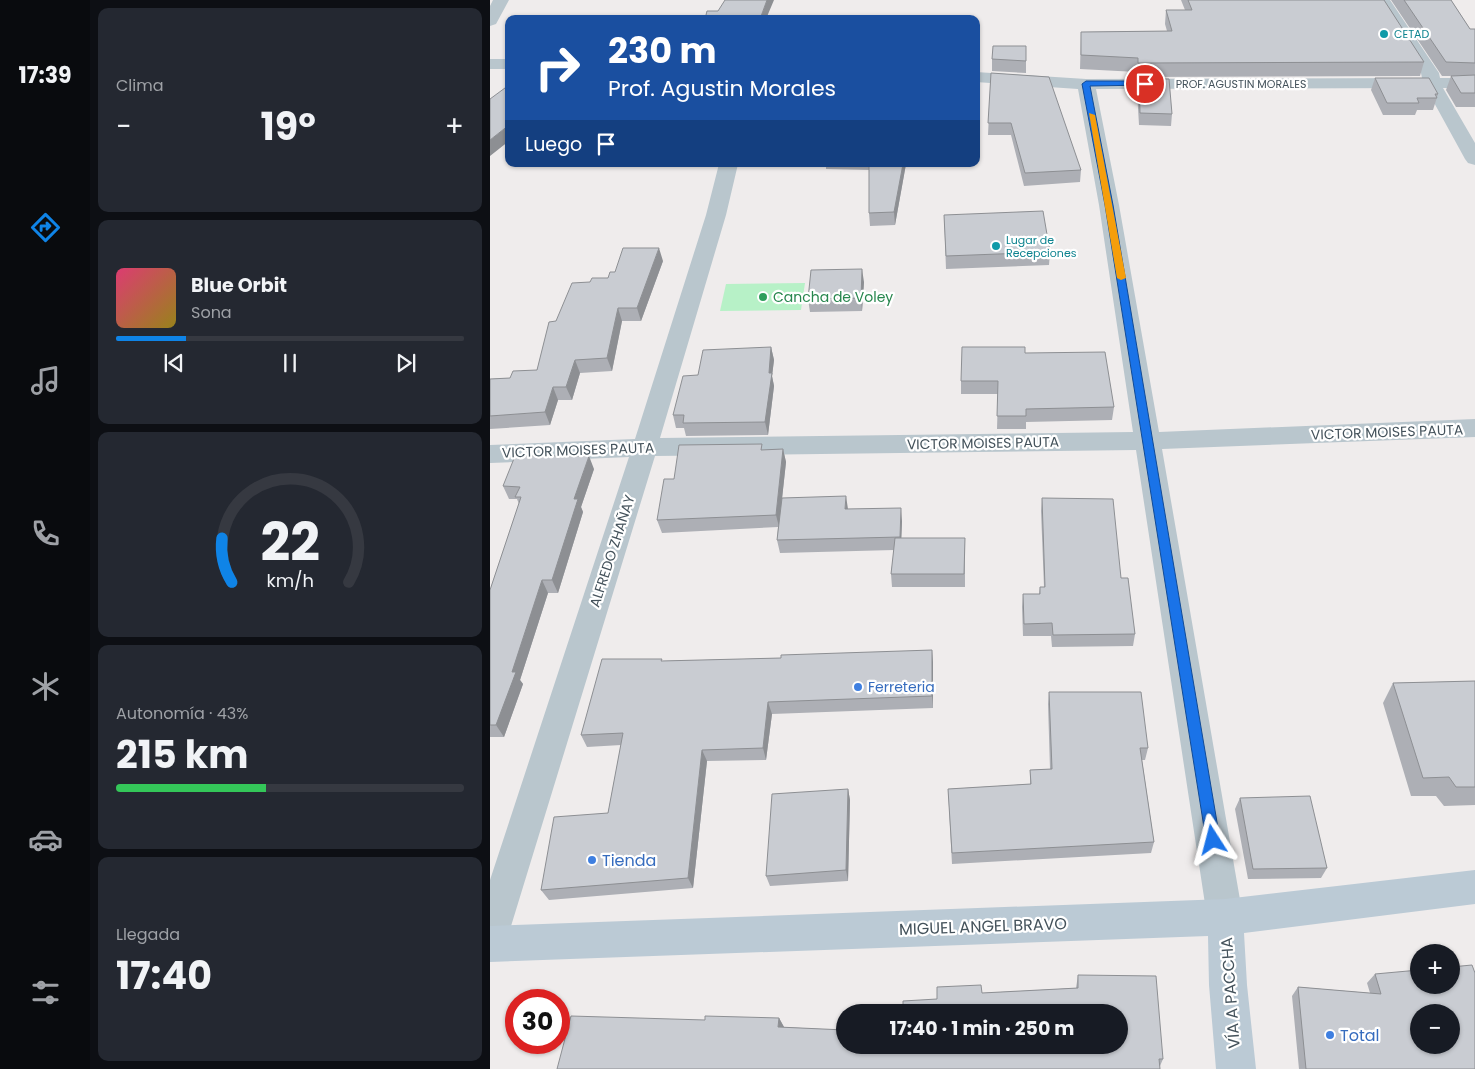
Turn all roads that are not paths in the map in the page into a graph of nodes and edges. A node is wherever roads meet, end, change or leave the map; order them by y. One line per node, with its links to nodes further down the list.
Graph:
1 (501, 0): 3 (street)
2 (1382, 0): 8 (street)
3 (490, 21)
4 (490, 64): 5 (street)
5 (505, 64)
6 (980, 77): 7 (street, PROF. AGUSTIN MORALES)
7 (1086, 84): 8 (street, PROF. AGUSTIN MORALES); 13 (street)
8 (1432, 84): 9 (street, PROF. AGUSTIN MORALES); 10 (street)
9 (1475, 84)
10 (1475, 159)
11 (727, 167): 14 (street, ALFREDO ZHAÑAY)
12 (1475, 428): 13 (street, VICTOR MOISES PAUTA)
13 (1148, 441): 14 (street, VICTOR MOISES PAUTA); 17 (street)
14 (645, 446): 15 (street, VICTOR MOISES PAUTA); 18 (street, ALFREDO ZHAÑAY)
15 (490, 454)
16 (1475, 887): 17 (main road, MIGUEL ANGEL BRAVO)
17 (1225, 917): 19 (main road, MIGUEL ANGEL BRAVO); 20 (main road, VÍA A PACCHA)
18 (490, 936)
19 (490, 944)
20 (1236, 1069)

